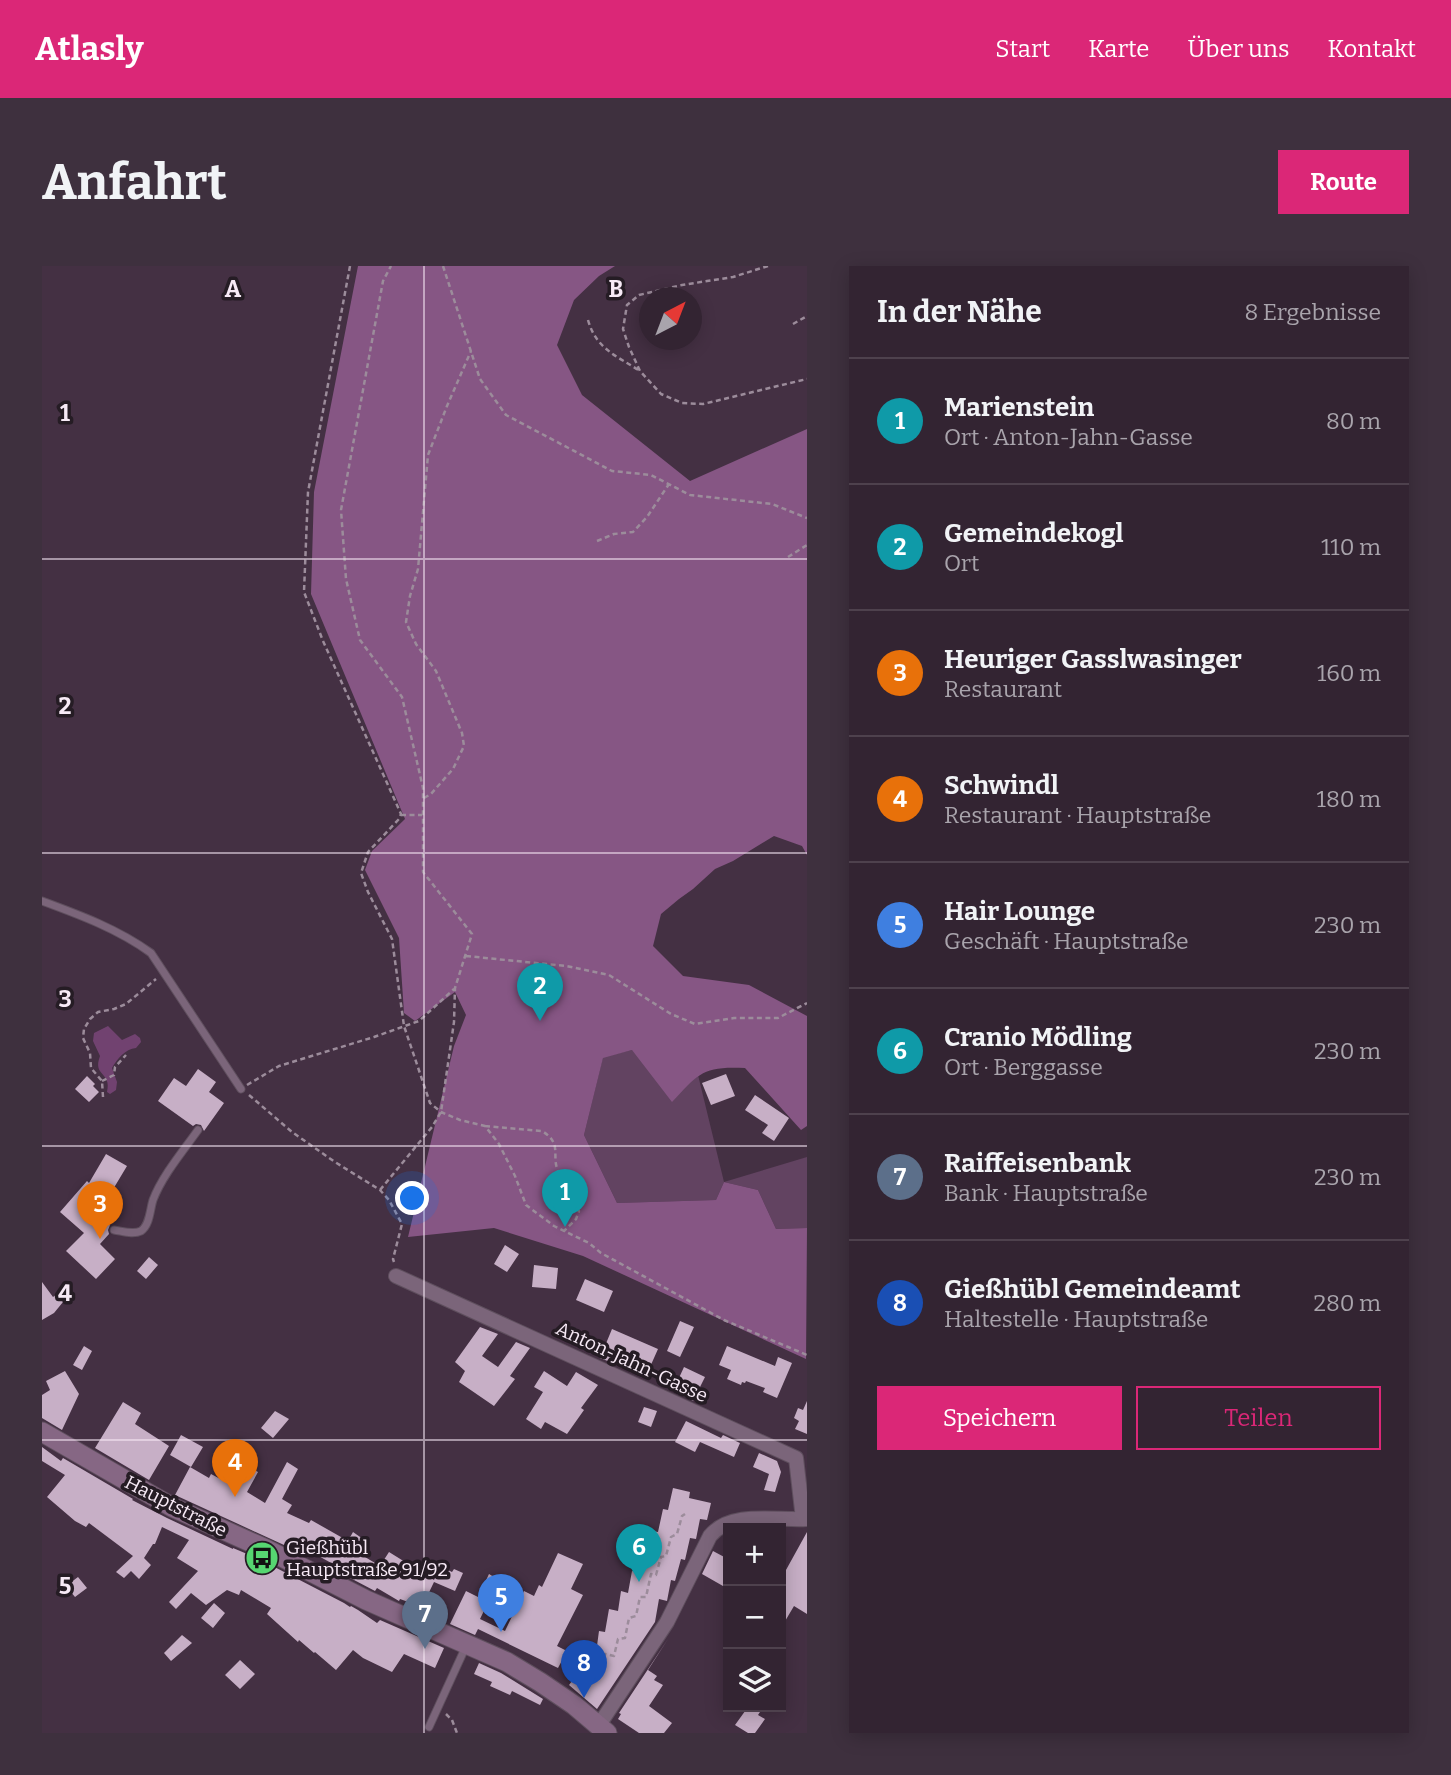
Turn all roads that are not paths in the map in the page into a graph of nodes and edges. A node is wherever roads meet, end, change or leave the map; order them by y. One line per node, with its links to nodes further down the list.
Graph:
1 (42, 901): 2 (lane)
2 (242, 1089)
3 (198, 1130): 4 (lane)
4 (114, 1230)
5 (396, 1276): 7 (street, Anton-Jahn-Gasse)
6 (42, 1432): 8 (street, Hauptstraße)
7 (805, 1519): 10 (street)
8 (467, 1644): 9 (lane); 10 (street, Hauptstraße)
9 (429, 1727)
10 (603, 1729)

